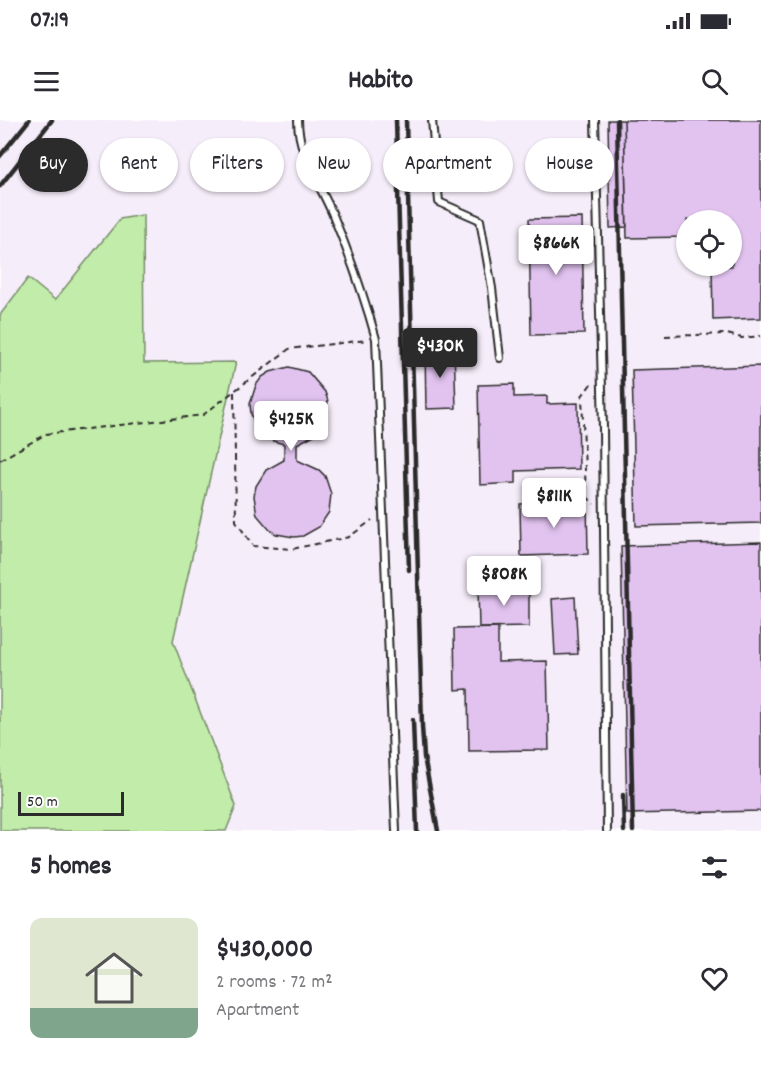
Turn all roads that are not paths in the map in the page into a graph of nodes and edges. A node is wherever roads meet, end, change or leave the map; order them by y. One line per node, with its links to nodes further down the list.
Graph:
1 (298, 120): 5 (lane)
2 (432, 120): 4 (lane)
3 (595, 120): 6 (lane)
4 (500, 358)
5 (396, 831)
6 (607, 831)

